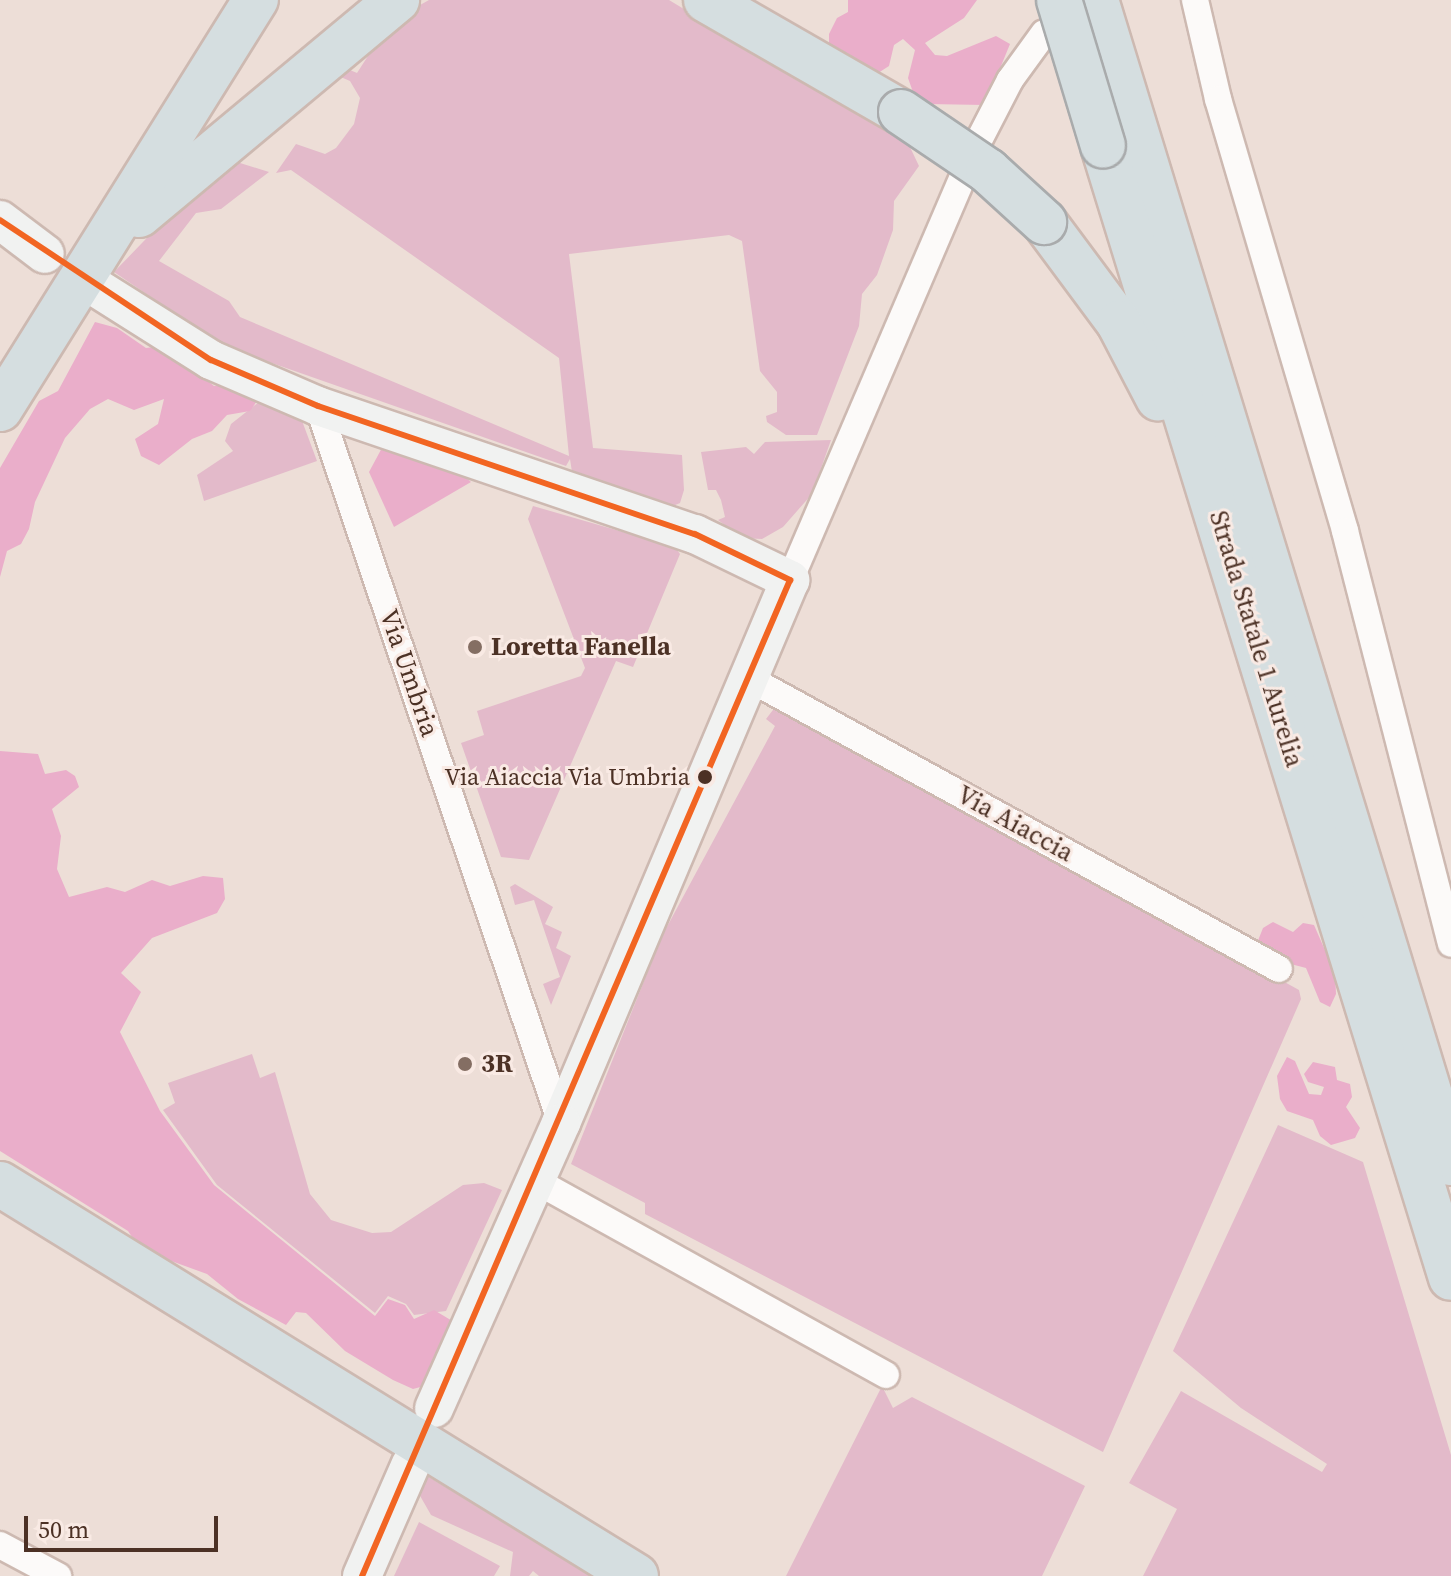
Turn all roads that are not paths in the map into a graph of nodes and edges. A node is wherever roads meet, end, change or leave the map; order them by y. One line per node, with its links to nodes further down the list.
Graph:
1 (221, 0): 13 (highway)
2 (256, 0): 12 (highway)
3 (397, 0): 12 (highway)
4 (706, 0): 16 (highway, bridge)
5 (1096, 0): 22 (highway, Strada Statale 1 Aurelia)
6 (1195, 0): 19 (street)
7 (1051, 16): 8 (street); 16 (highway, Strada Statale 1 Aurelia, bridge)
8 (977, 144)
9 (964, 174): 17 (street)
10 (0, 220): 11 (street)
11 (45, 254)
12 (88, 290): 14 (street); 15 (highway)
13 (0, 376)
14 (318, 406): 17 (street); 21 (street, Via Umbria)
15 (0, 409)
16 (1219, 522): 27 (highway, Strada Statale 1 Aurelia)
17 (790, 580): 18 (street)
18 (750, 679): 20 (street, Via Aiaccia); 21 (street)
19 (1451, 944)
20 (1279, 969)
21 (561, 1123): 23 (street)
22 (1451, 1163)
23 (536, 1181): 28 (street); 29 (street)
24 (0, 1184): 26 (highway)
25 (0, 1197): 26 (highway)
26 (65, 1224): 34 (highway)
27 (1451, 1278)
28 (886, 1375)
29 (434, 1408)
30 (411, 1464): 33 (street)
31 (0, 1545): 32 (street)
32 (58, 1576)
33 (362, 1576)
34 (636, 1576)

